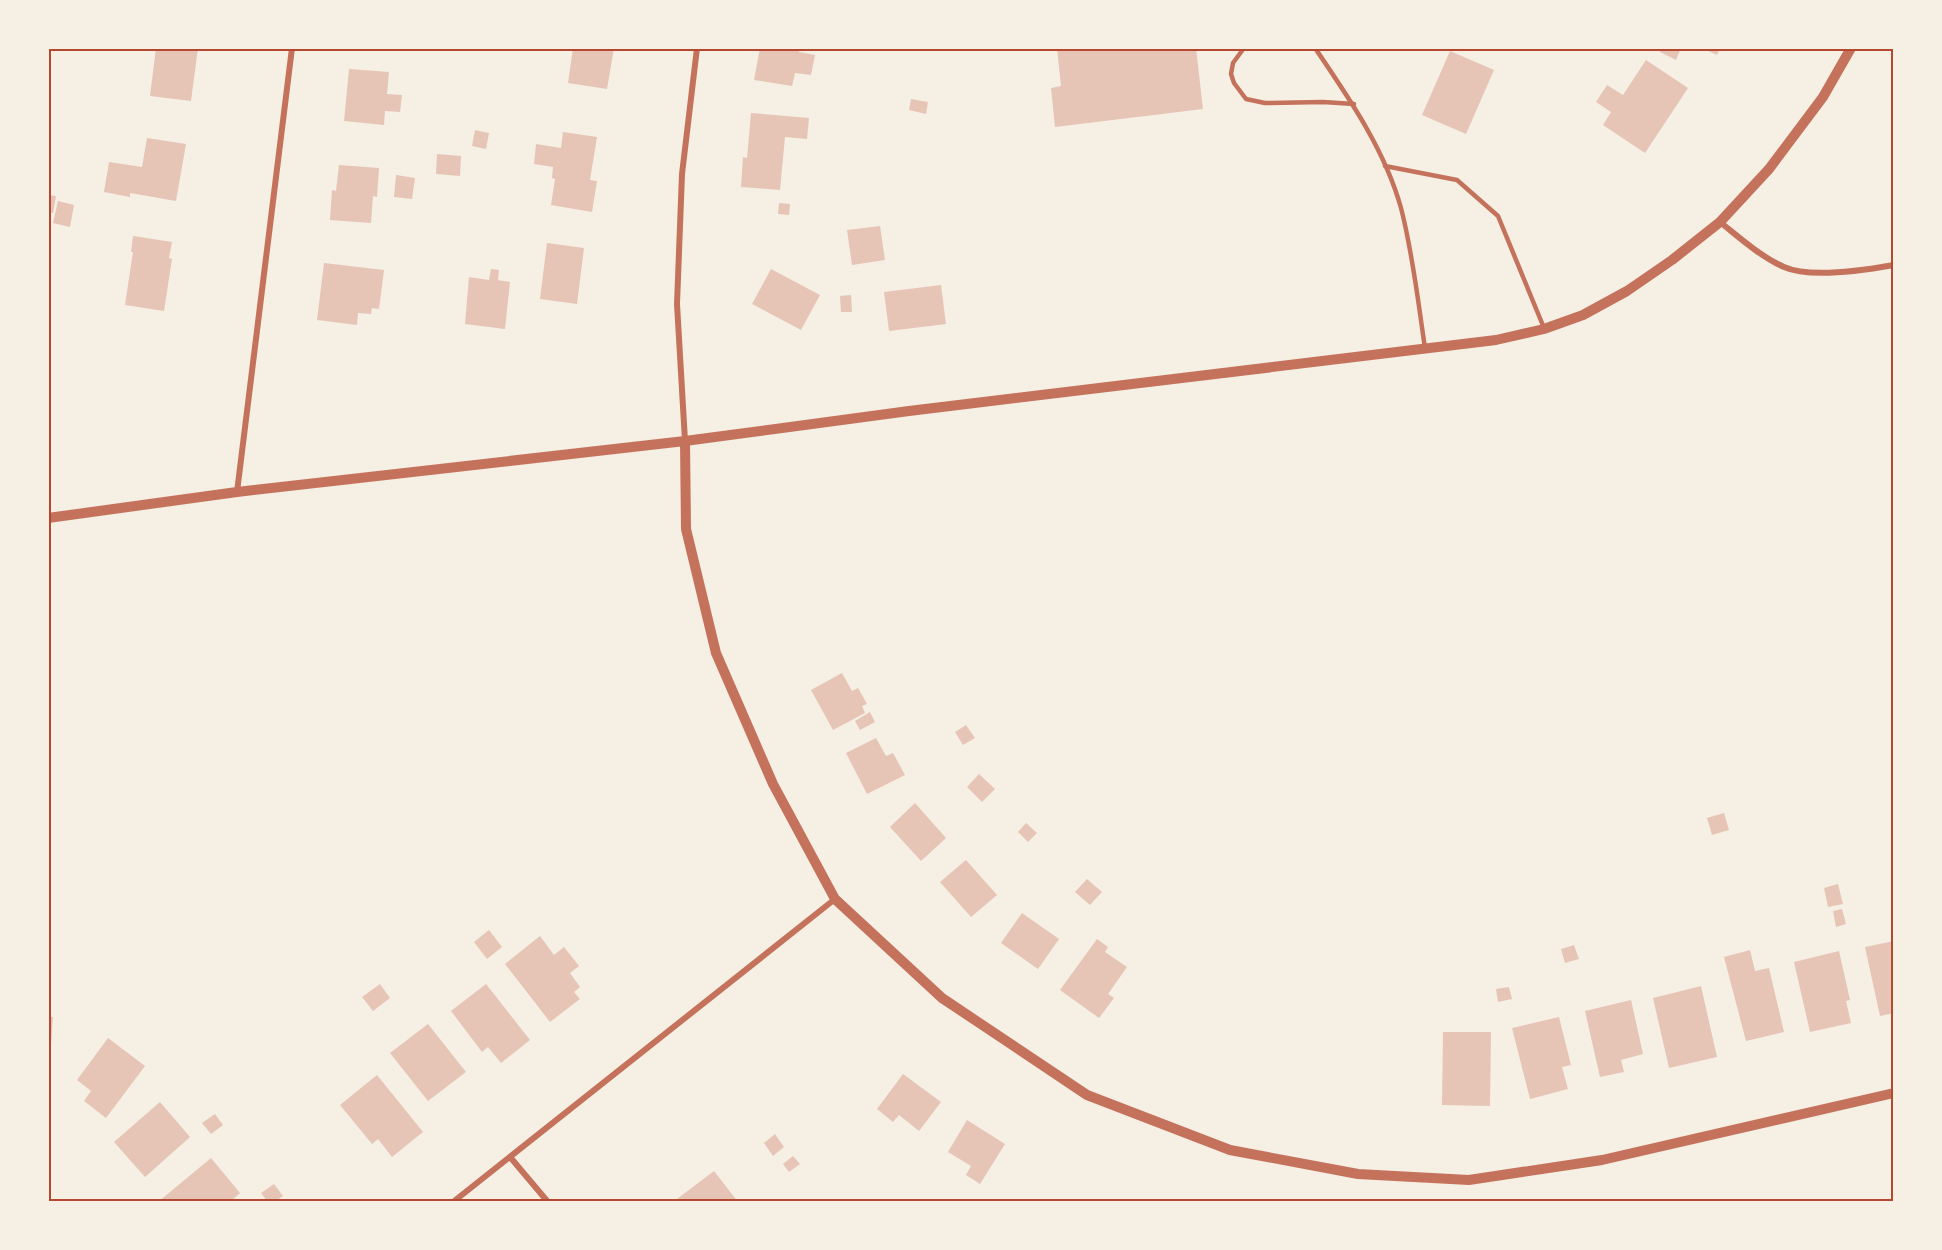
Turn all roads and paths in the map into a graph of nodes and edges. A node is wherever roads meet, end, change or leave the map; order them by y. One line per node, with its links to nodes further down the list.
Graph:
1 (292, 48): 13 (street)
2 (698, 48): 12 (street)
3 (1244, 48): 6 (lane)
4 (1316, 48): 6 (lane)
5 (1851, 48): 8 (street)
6 (1354, 104): 7 (lane)
7 (1385, 166): 10 (lane); 11 (lane)
8 (1720, 222): 9 (street); 10 (street)
9 (1894, 265)
10 (1544, 329): 11 (street)
11 (1425, 348): 12 (street)
12 (685, 441): 13 (street); 15 (street)
13 (237, 492): 14 (street)
14 (48, 518)
15 (835, 900): 16 (street); 17 (street)
16 (1894, 1092)
17 (510, 1157): 18 (street); 19 (street)
18 (453, 1202)
19 (548, 1202)

